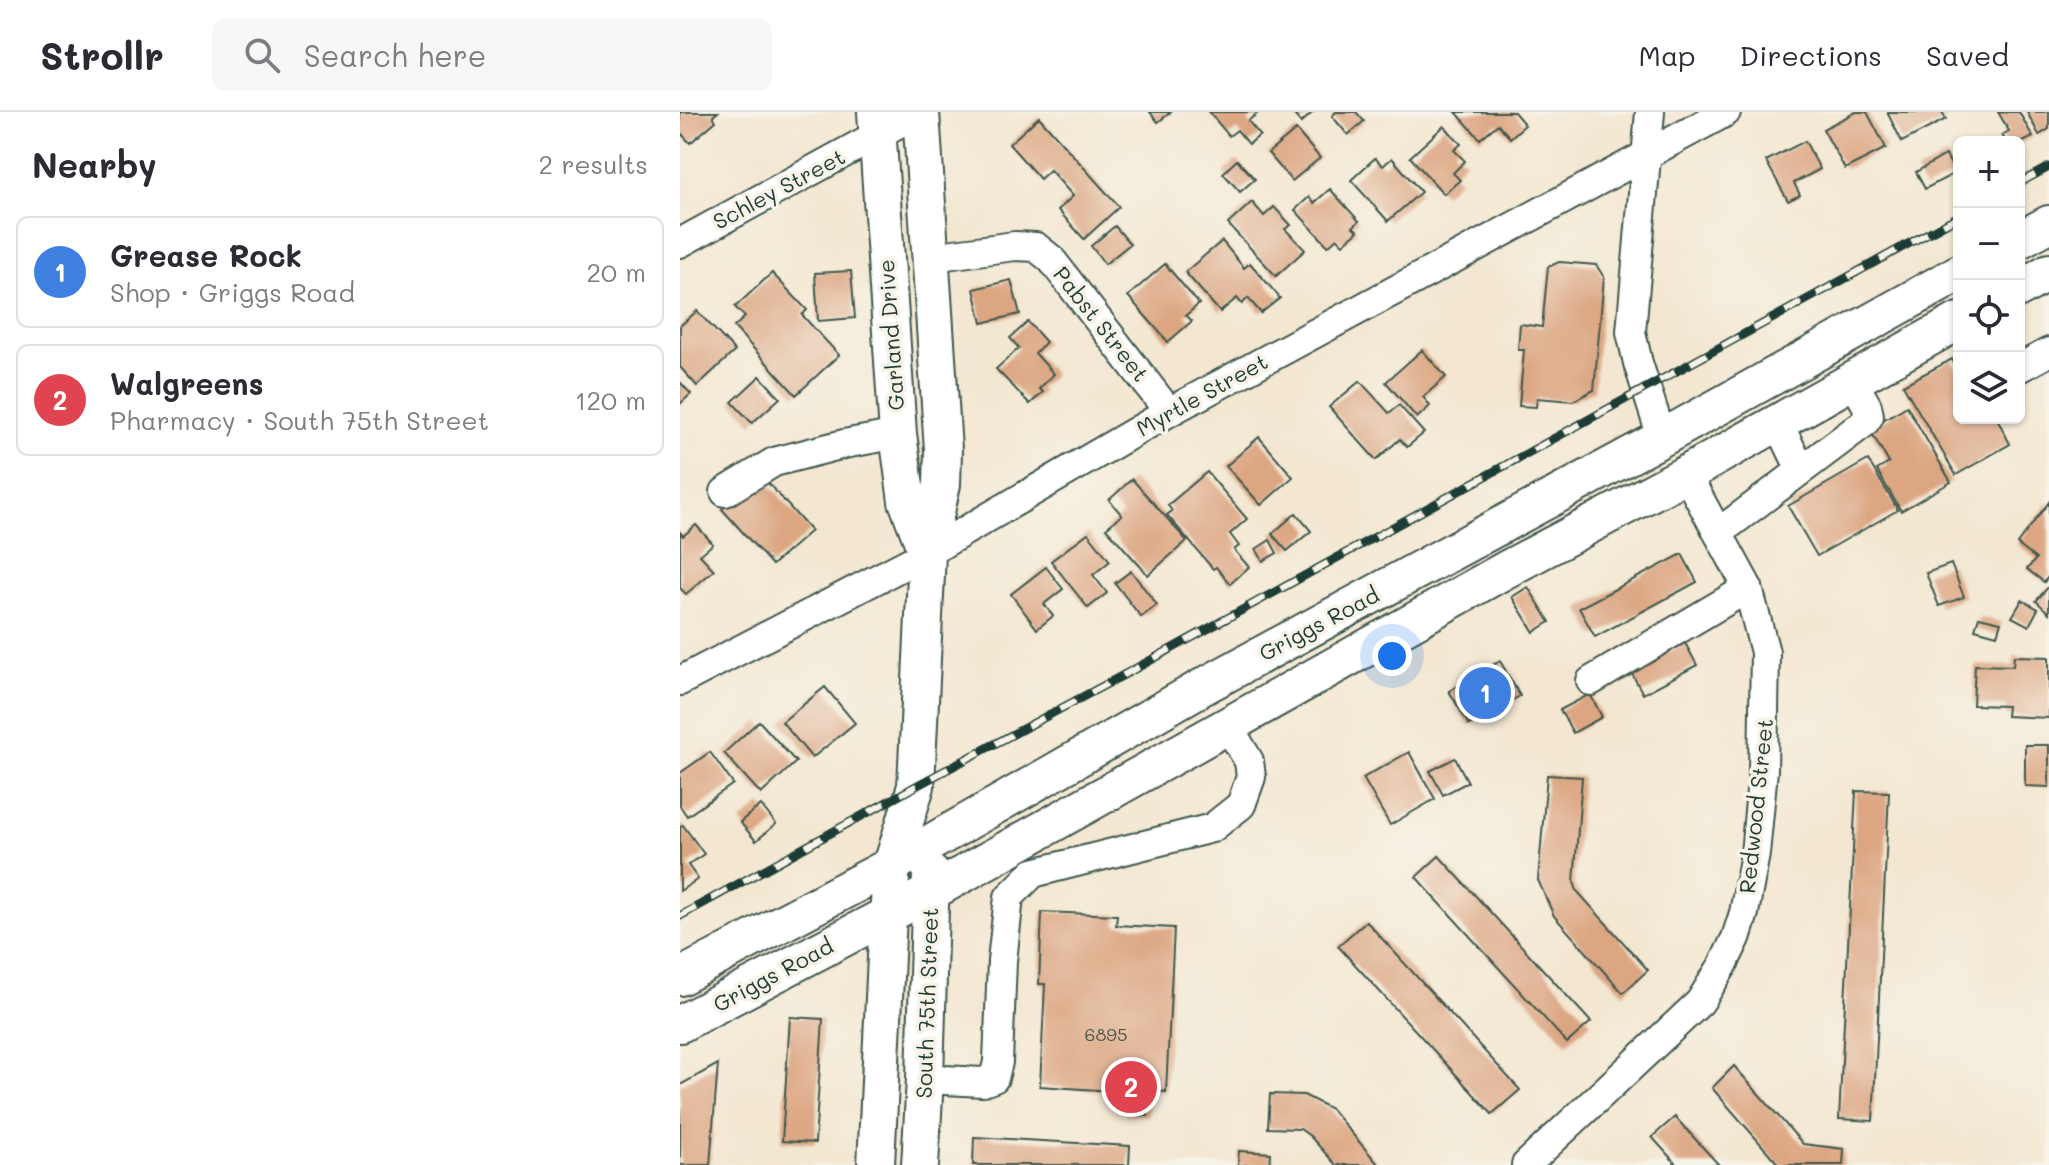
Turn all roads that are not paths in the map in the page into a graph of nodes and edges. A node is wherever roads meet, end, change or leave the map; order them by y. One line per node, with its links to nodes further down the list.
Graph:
1 (920, 112): 4 (street, Schley Street); 9 (main road, Garland Drive)
2 (1650, 112): 5 (street)
3 (1726, 112): 5 (street, Myrtle Street)
4 (876, 124): 8 (street, Schley Street); 20 (main road, Garland Drive)
5 (1646, 155): 18 (street, Myrtle Street); 21 (street)
6 (2049, 224): 7 (main road)
7 (2025, 237)
8 (680, 243)
9 (931, 257): 18 (street, Pabst Street); 26 (main road, Garland Drive)
10 (2049, 272): 12 (main road)
11 (1951, 278): 15 (main road, Griggs Road)
12 (2025, 286)
13 (1953, 327): 17 (main road, Griggs Road)
14 (2049, 352): 16 (street)
15 (1811, 355): 21 (main road, Griggs Road); 23 (main road)
16 (2025, 365)
17 (1853, 381): 19 (main road, Griggs Road); 22 (street)
18 (1169, 412): 26 (street, Myrtle Street)
19 (1778, 422): 22 (street); 23 (main road, Griggs Road)
20 (898, 434): 24 (street); 26 (main road, Garland Drive)
21 (1662, 438): 27 (main road); 31 (main road, Griggs Road)
22 (1801, 470): 25 (street)
23 (1686, 474): 25 (street, Redwood Street); 27 (main road, Griggs Road)
24 (725, 492)
25 (1718, 533): 28 (street, Redwood Street)
26 (927, 553): 29 (street, Myrtle Street); 33 (main road, Garland Drive)
27 (1507, 569): 32 (main road, Griggs Road)
28 (1748, 588): 30 (street); 43 (street, Redwood Street)
29 (680, 681)
30 (1591, 681)
31 (1204, 686): 32 (main road); 34 (main road, Griggs Road)
32 (1228, 726): 36 (main road, Griggs Road); 40 (street)
33 (916, 786): 34 (main road, Garland Drive); 35 (main road, Garland Drive)
34 (932, 842): 35 (main road, Griggs Road); 36 (main road, South 75th Street)
35 (892, 865): 37 (main road, South 75th Street); 38 (main road, Griggs Road)
36 (931, 892): 37 (main road, Griggs Road); 40 (main road, South 75th Street)
37 (888, 915): 39 (main road, Griggs Road); 41 (main road, South 75th Street)
38 (680, 977)
39 (680, 1024)
40 (925, 1079): 42 (main road, South 75th Street)
41 (876, 1165)
42 (920, 1165)
43 (1526, 1165)

